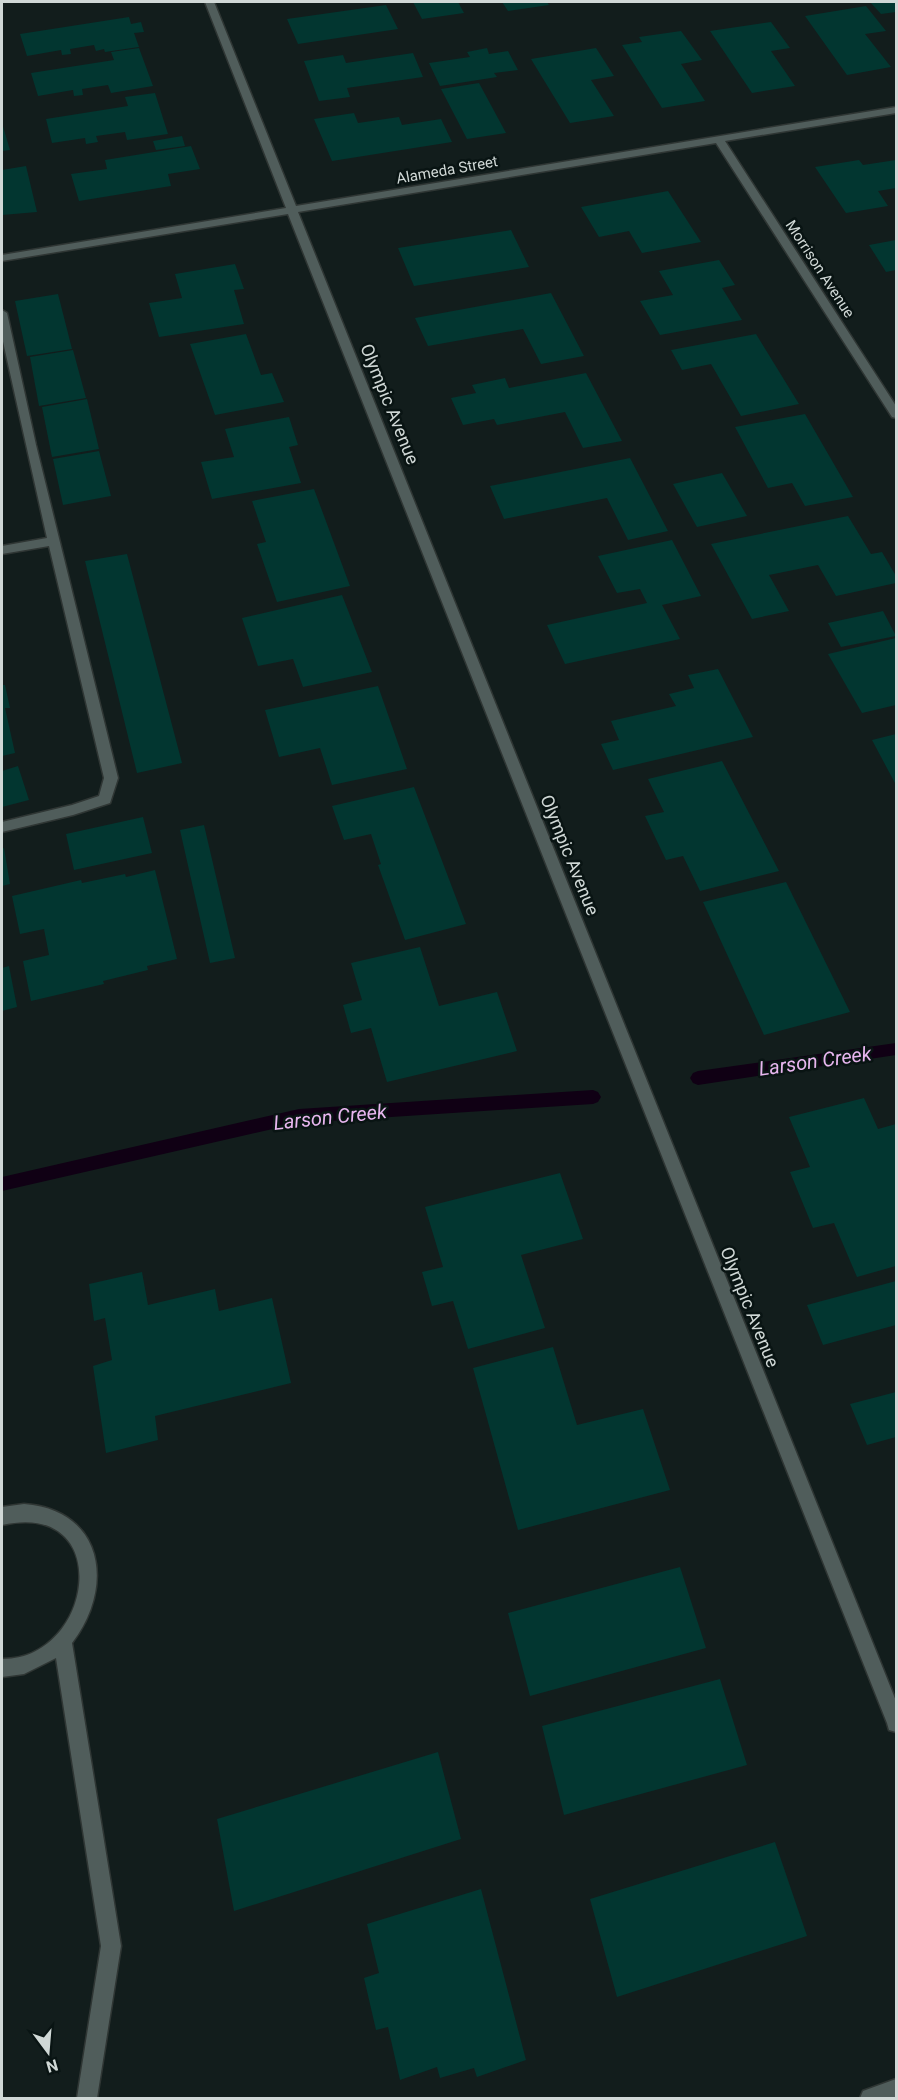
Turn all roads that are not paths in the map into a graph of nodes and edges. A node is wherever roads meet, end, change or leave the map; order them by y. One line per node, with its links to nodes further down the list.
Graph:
1 (209, 2): 4 (street, Olympic Avenue)
2 (897, 110): 3 (street, Alameda Street)
3 (719, 140): 4 (street, Alameda Street); 7 (street, Morrison Avenue)
4 (294, 211): 5 (street, Alameda Street); 14 (street, Olympic Avenue)
5 (2, 258)
6 (2, 313): 8 (street)
7 (897, 414)
8 (54, 541): 9 (street); 10 (street)
9 (2, 550)
10 (2, 827)
11 (2, 1516): 12 (street)
12 (63, 1641): 13 (street); 16 (street)
13 (2, 1668)
14 (897, 1722)
15 (897, 2089): 17 (street)
16 (87, 2098)
17 (870, 2098)

